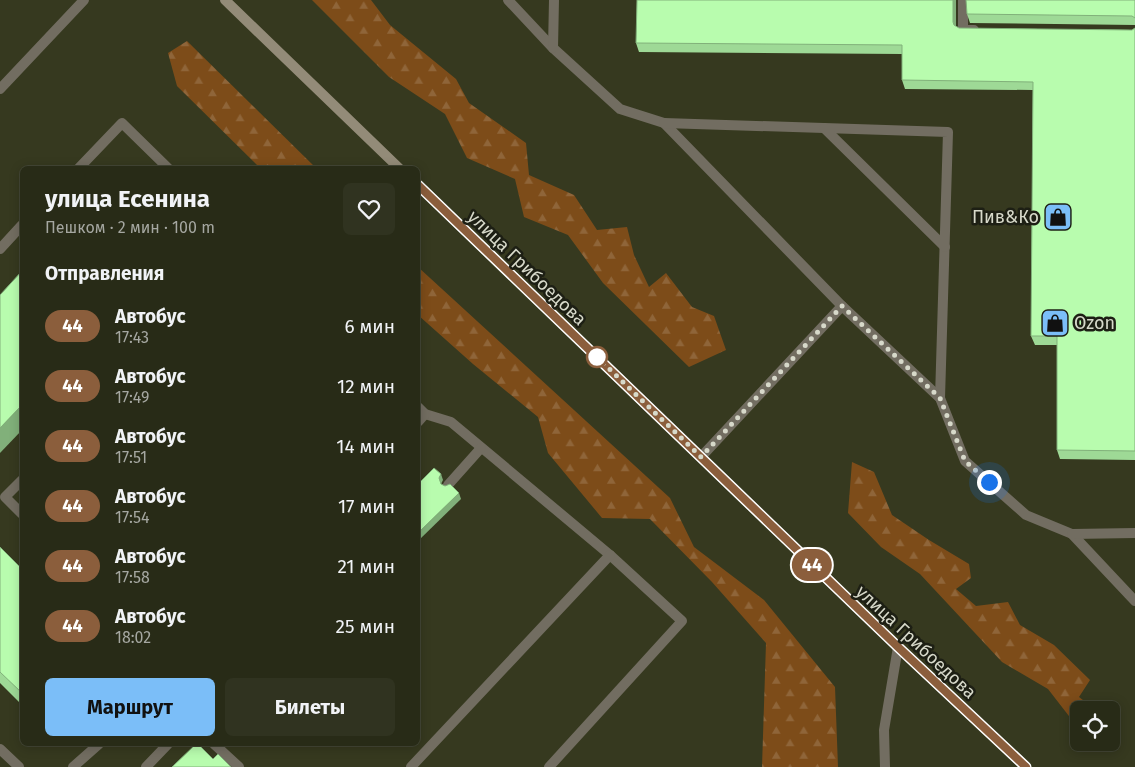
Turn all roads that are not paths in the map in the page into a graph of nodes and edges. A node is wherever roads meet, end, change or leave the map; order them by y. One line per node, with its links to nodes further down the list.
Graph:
1 (84, 0): 8 (street)
2 (225, 0): 13 (main road)
3 (508, 0): 7 (street)
4 (554, 0): 7 (street)
5 (963, 0): 6 (street)
6 (982, 30)
7 (553, 48): 9 (street)
8 (0, 89)
9 (664, 122): 10 (street); 18 (street)
10 (824, 128): 16 (street); 16 (street)
11 (81, 166): 12 (street)
12 (166, 166)
13 (397, 166)
14 (420, 187): 22 (main road, улица Грибоедова)
15 (20, 228): 17 (street)
16 (945, 247): 19 (street)
17 (0, 249)
18 (842, 306): 19 (street); 22 (street)
19 (940, 398): 27 (street)
20 (421, 410): 21 (street)
21 (481, 448): 24 (street); 28 (street)
22 (701, 457): 30 (main road, улица Грибоедова)
23 (20, 482): 25 (street)
24 (448, 485)
25 (20, 512)
26 (1135, 533): 27 (street)
27 (1072, 534): 29 (street)
28 (610, 555): 39 (street); 40 (street)
29 (1135, 601)
30 (898, 647): 41 (street); 42 (main road, улица Грибоедова)
31 (96, 746): 36 (street)
32 (166, 746): 37 (street)
33 (216, 746): 38 (street)
34 (0, 749): 35 (street)
35 (19, 767)
36 (73, 767)
37 (146, 767)
38 (239, 767)
39 (411, 767)
40 (549, 767)
41 (885, 767)
42 (1026, 767)

